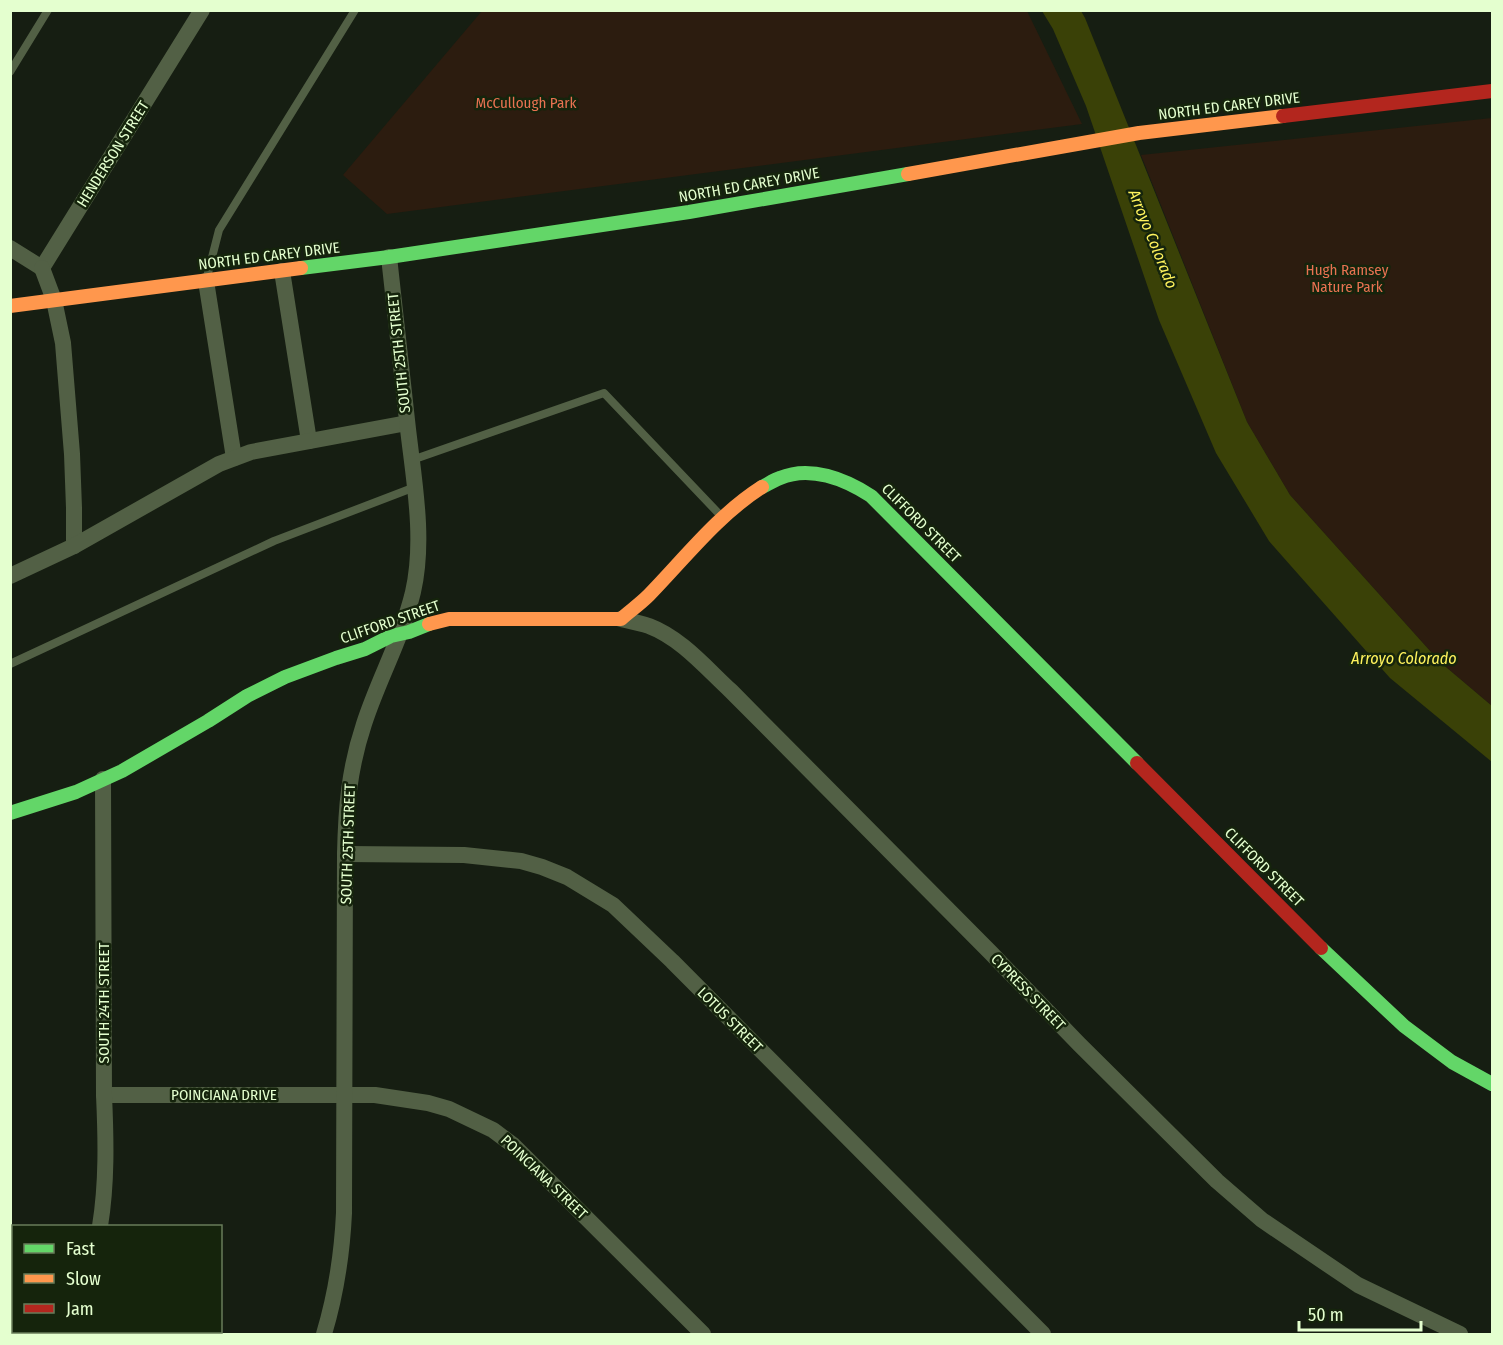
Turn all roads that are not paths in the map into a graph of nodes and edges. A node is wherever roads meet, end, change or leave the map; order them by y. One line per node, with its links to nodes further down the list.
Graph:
1 (48, 10): 4 (lane)
2 (202, 10): 8 (street, HENDERSON STREET)
3 (355, 10): 10 (lane)
4 (10, 72)
5 (1492, 90): 7 (street, NORTH ED CAREY DRIVE)
6 (10, 248): 8 (street)
7 (389, 257): 9 (street, NORTH ED CAREY DRIVE); 13 (street, SOUTH 25TH STREET)
8 (42, 268): 11 (street)
9 (282, 271): 10 (street, NORTH ED CAREY DRIVE); 14 (street)
10 (206, 281): 11 (street, NORTH ED CAREY DRIVE); 15 (street)
11 (54, 300): 12 (street, NORTH ED CAREY DRIVE); 19 (street)
12 (10, 306)
13 (407, 423): 14 (street); 16 (street, SOUTH 25TH STREET)
14 (309, 441): 15 (street)
15 (234, 458): 19 (street)
16 (412, 460): 17 (street, SOUTH 25TH STREET); 18 (lane)
17 (415, 487): 22 (street, SOUTH 25TH STREET); 23 (lane)
18 (723, 519): 21 (street, CLIFFORD STREET); 27 (street, CLIFFORD STREET)
19 (74, 546): 20 (street)
20 (10, 576)
21 (621, 619): 22 (street, CLIFFORD STREET); 34 (street, CYPRESS STREET)
22 (399, 634): 24 (street, CLIFFORD STREET); 26 (street, SOUTH 25TH STREET)
23 (10, 664)
24 (103, 779): 25 (street, CLIFFORD STREET); 28 (street, SOUTH 24TH STREET)
25 (10, 813)
26 (345, 854): 29 (street, SOUTH 25TH STREET); 33 (street, LOTUS STREET)
27 (1492, 1084)
28 (104, 1095): 29 (street, POINCIANA DRIVE); 30 (street, SOUTH 24TH STREET)
29 (344, 1095): 31 (street, SOUTH 25TH STREET); 32 (street, POINCIANA STREET)
30 (100, 1225)
31 (324, 1335)
32 (703, 1335)
33 (1043, 1335)
34 (1460, 1335)

